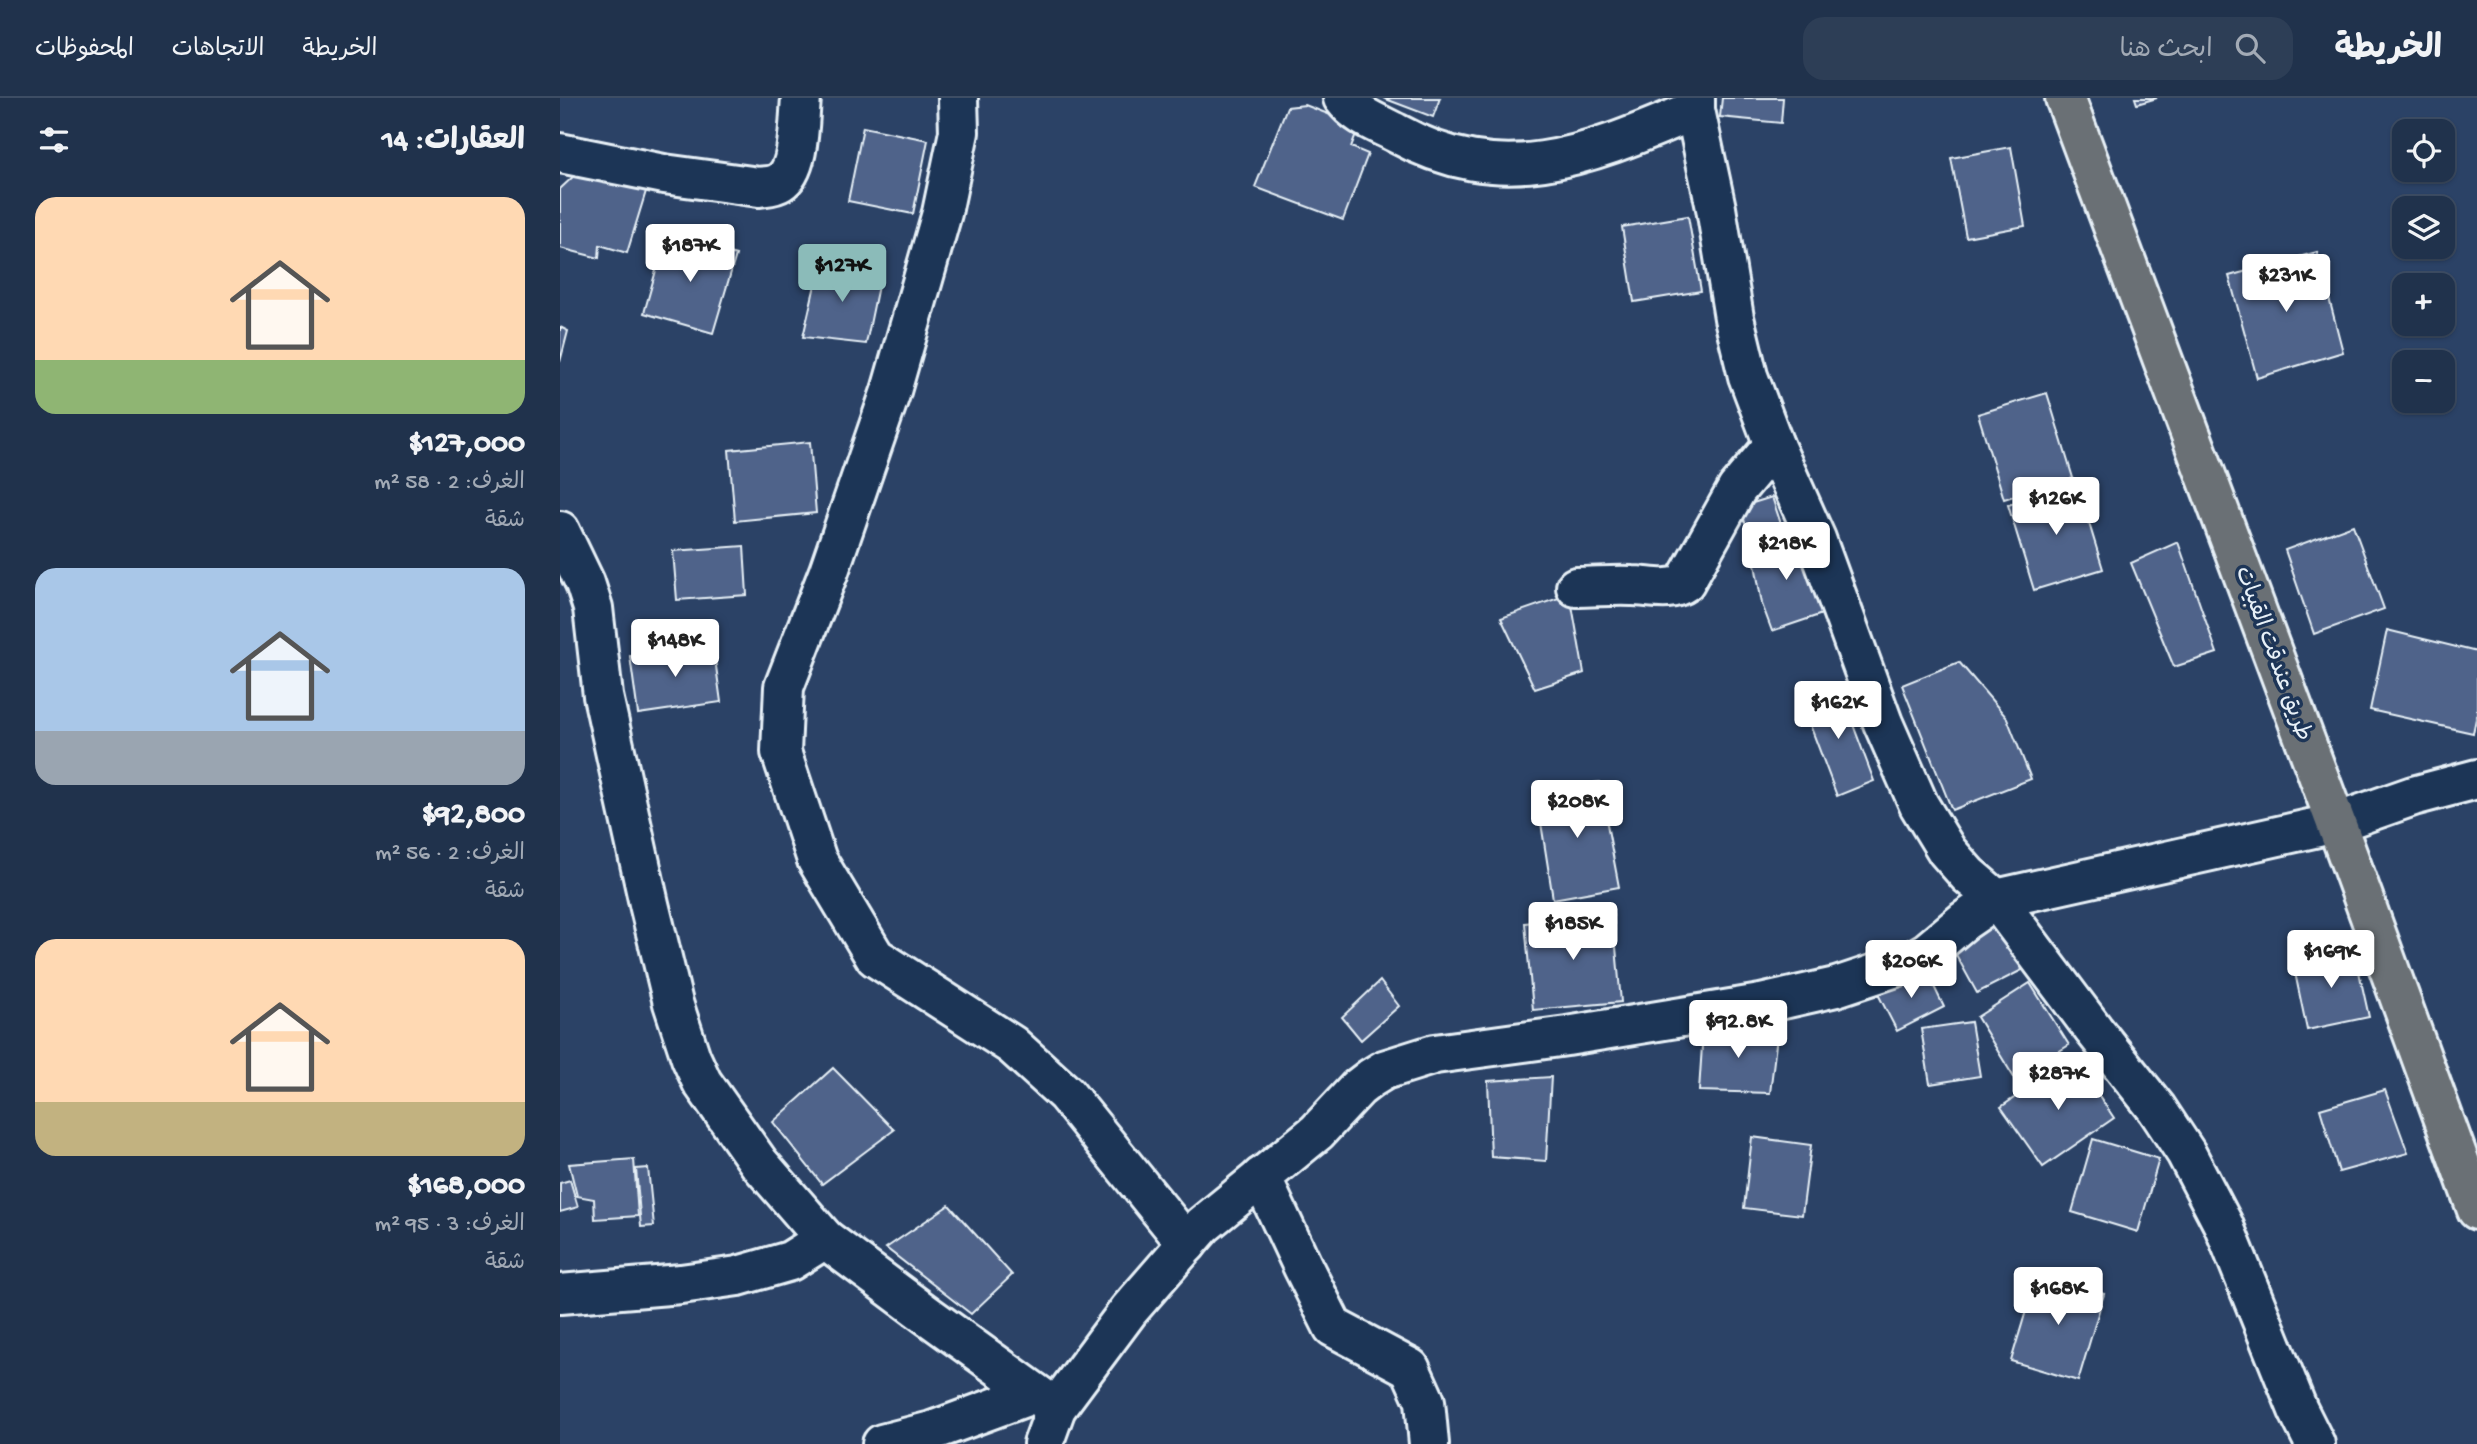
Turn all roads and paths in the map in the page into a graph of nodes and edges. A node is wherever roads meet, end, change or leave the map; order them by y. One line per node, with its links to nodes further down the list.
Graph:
1 (801, 98): 6 (street)
2 (958, 98): 16 (street)
3 (1343, 98): 5 (street)
4 (2064, 98): 11 (main road, طريق عندقت القبيات)
5 (1695, 104): 7 (street)
6 (560, 153)
7 (1774, 445): 9 (street); 12 (street)
8 (560, 531): 15 (street)
9 (1577, 587)
10 (2477, 779): 11 (street)
11 (2336, 823): 12 (street); 14 (main road, طريق عندقت القبيات)
12 (1996, 899): 13 (street); 22 (street)
13 (1261, 1177): 16 (street); 21 (street)
14 (2477, 1210)
15 (825, 1239): 17 (street); 18 (street)
16 (1187, 1244): 18 (street)
17 (560, 1294)
18 (1046, 1400): 19 (street); 20 (street)
19 (881, 1444)
20 (1043, 1444)
21 (1429, 1444)
22 (2315, 1444)

